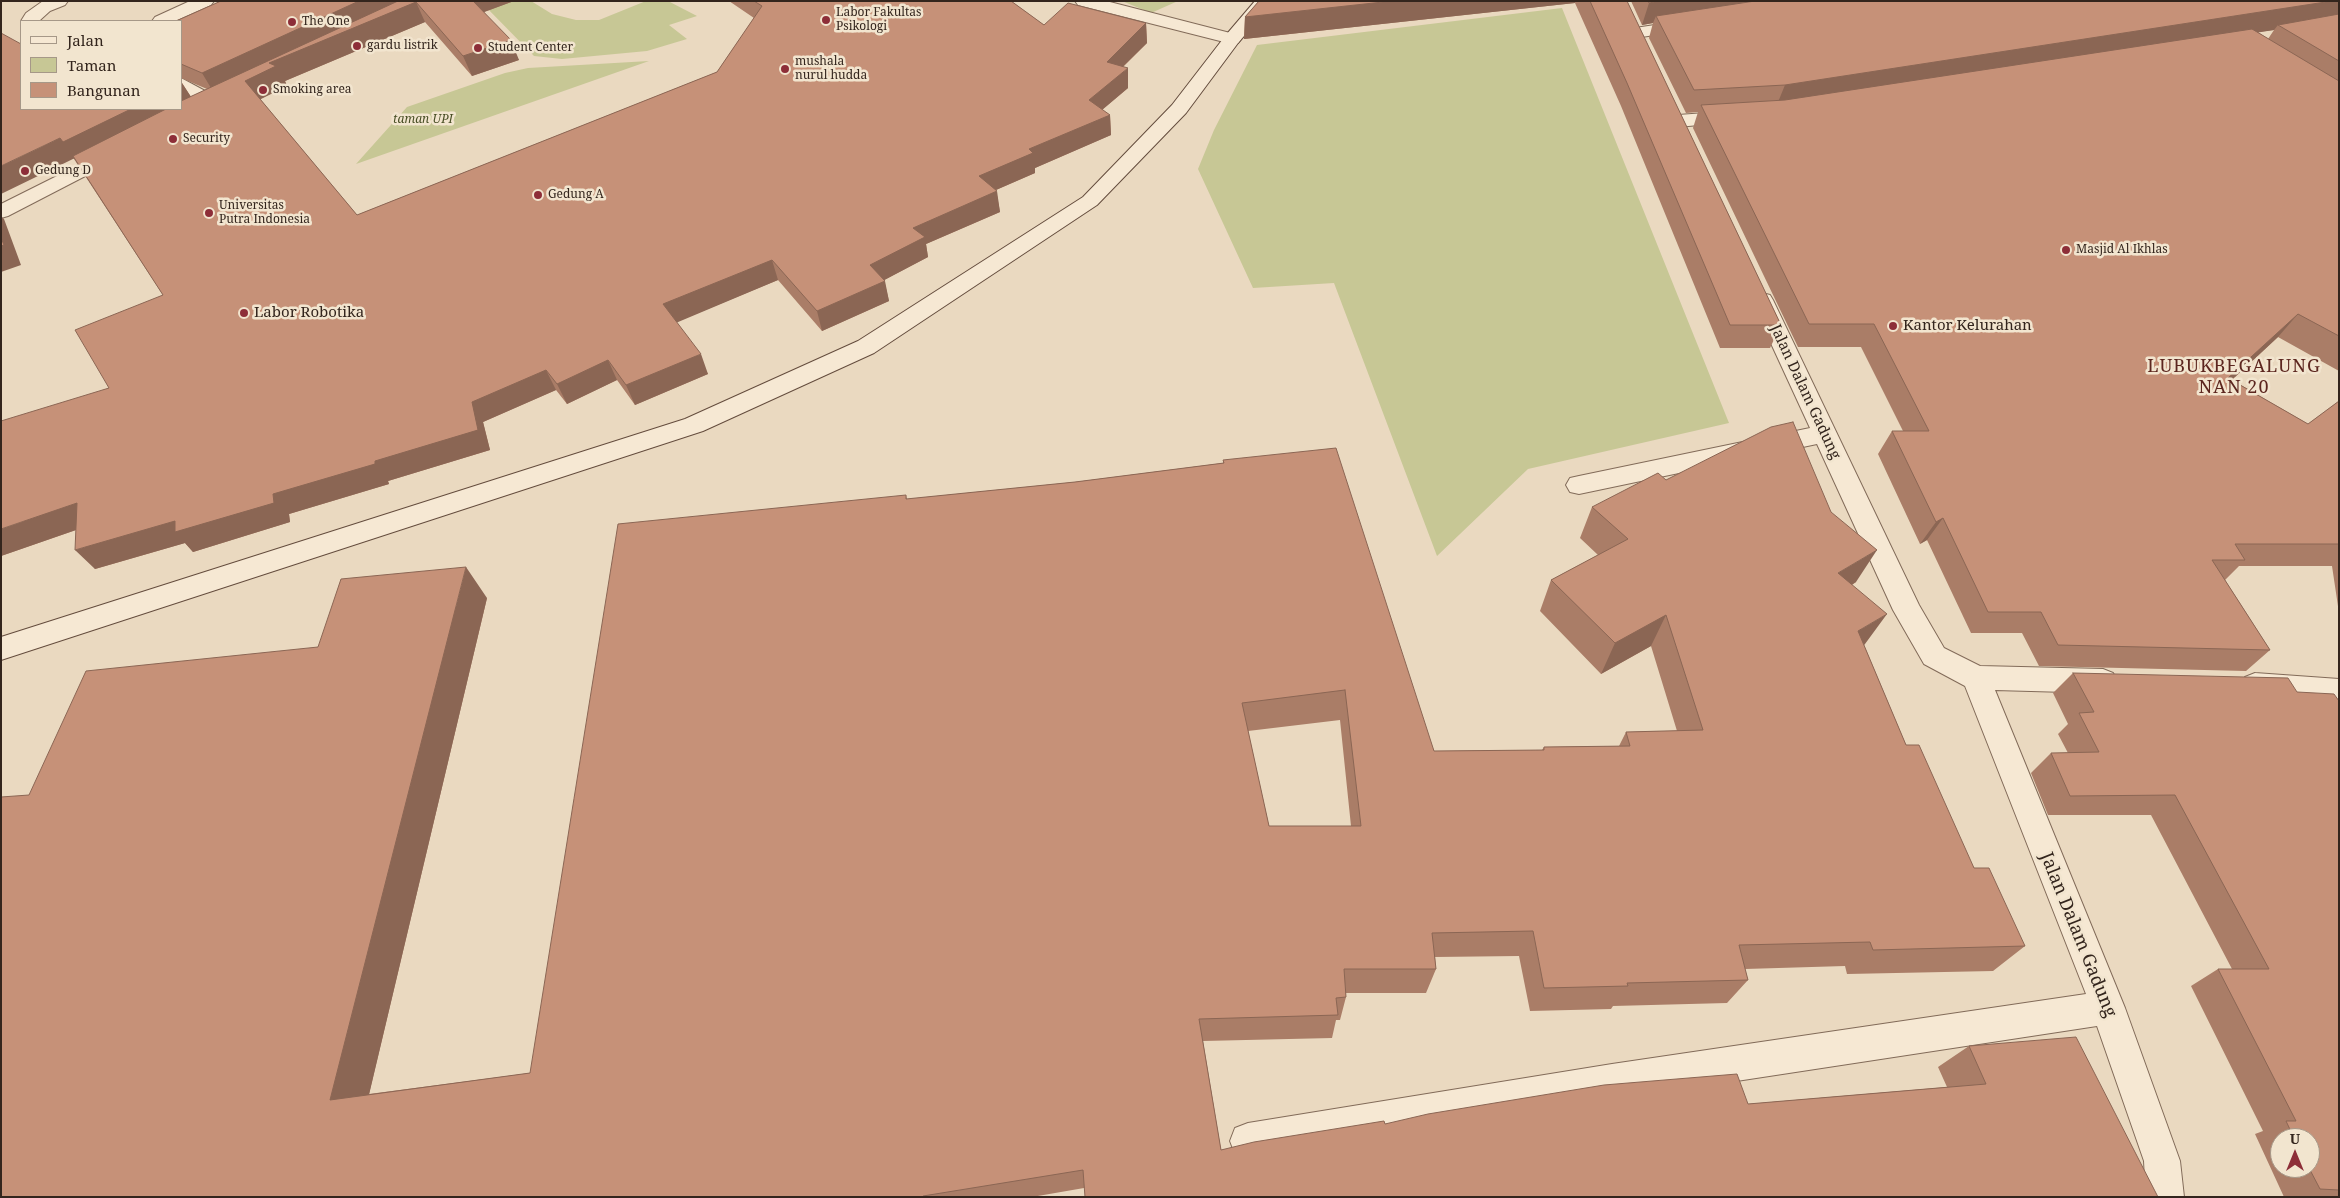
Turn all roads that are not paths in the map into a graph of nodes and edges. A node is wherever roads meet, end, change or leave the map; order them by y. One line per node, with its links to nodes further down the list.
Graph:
1 (205, 1): 6 (street)
2 (1084, 1): 9 (street)
3 (1265, 1): 9 (street)
4 (44, 3): 5 (street)
5 (30, 20)
6 (163, 20)
7 (1703, 23): 8 (street)
8 (1635, 33)
9 (1232, 39): 19 (street)
10 (182, 85): 11 (street)
11 (231, 94)
12 (1757, 116): 13 (street)
13 (1678, 121)
14 (128, 146): 15 (street)
15 (1, 212)
16 (1753, 282): 17 (street, Jalan Dalam Gadung)
17 (1824, 434): 18 (street); 20 (street, Jalan Dalam Gadung)
18 (1579, 485)
19 (1, 649)
20 (1976, 678): 21 (street, Jalan Dalam Gadung); 24 (street, Jalan Dalam Gadung)
21 (2132, 682)
22 (2230, 685): 23 (street)
23 (2339, 691)
24 (2108, 1008): 25 (street); 26 (street, Jalan Dalam Gadung)
25 (1248, 1141)
26 (2165, 1197)

